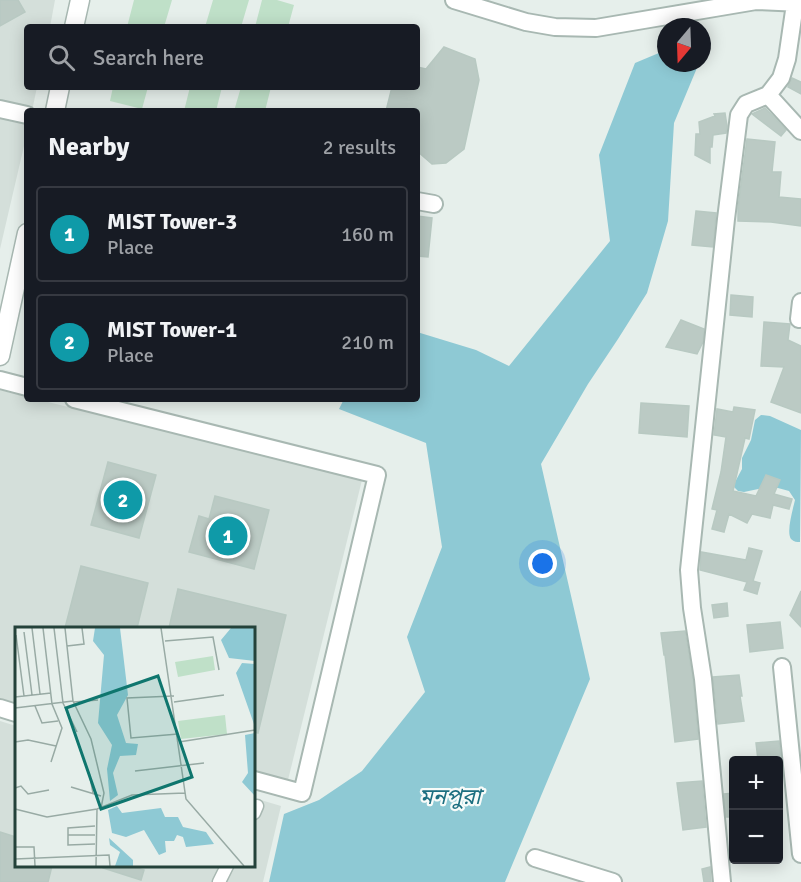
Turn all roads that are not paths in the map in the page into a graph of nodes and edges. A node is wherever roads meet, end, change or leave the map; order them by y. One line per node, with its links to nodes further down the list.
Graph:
1 (80, 0): 4 (street)
2 (454, 0): 3 (street)
3 (798, 3): 6 (street)
4 (75, 24)
5 (59, 90): 7 (street)
6 (768, 95): 10 (street); 28 (street)
7 (56, 108)
8 (0, 109): 9 (street)
9 (24, 114)
10 (801, 131)
11 (24, 244): 13 (street)
12 (801, 302): 14 (street)
13 (5, 309): 15 (street)
14 (799, 319)
15 (0, 356)
16 (0, 380): 17 (street)
17 (24, 386)
18 (86, 402): 22 (street)
19 (782, 667): 23 (street)
20 (0, 708): 21 (street)
21 (15, 713)
22 (255, 780)
23 (801, 854)
24 (535, 858): 27 (street)
25 (226, 867): 26 (street)
26 (219, 882)
27 (613, 882)
28 (722, 882)

